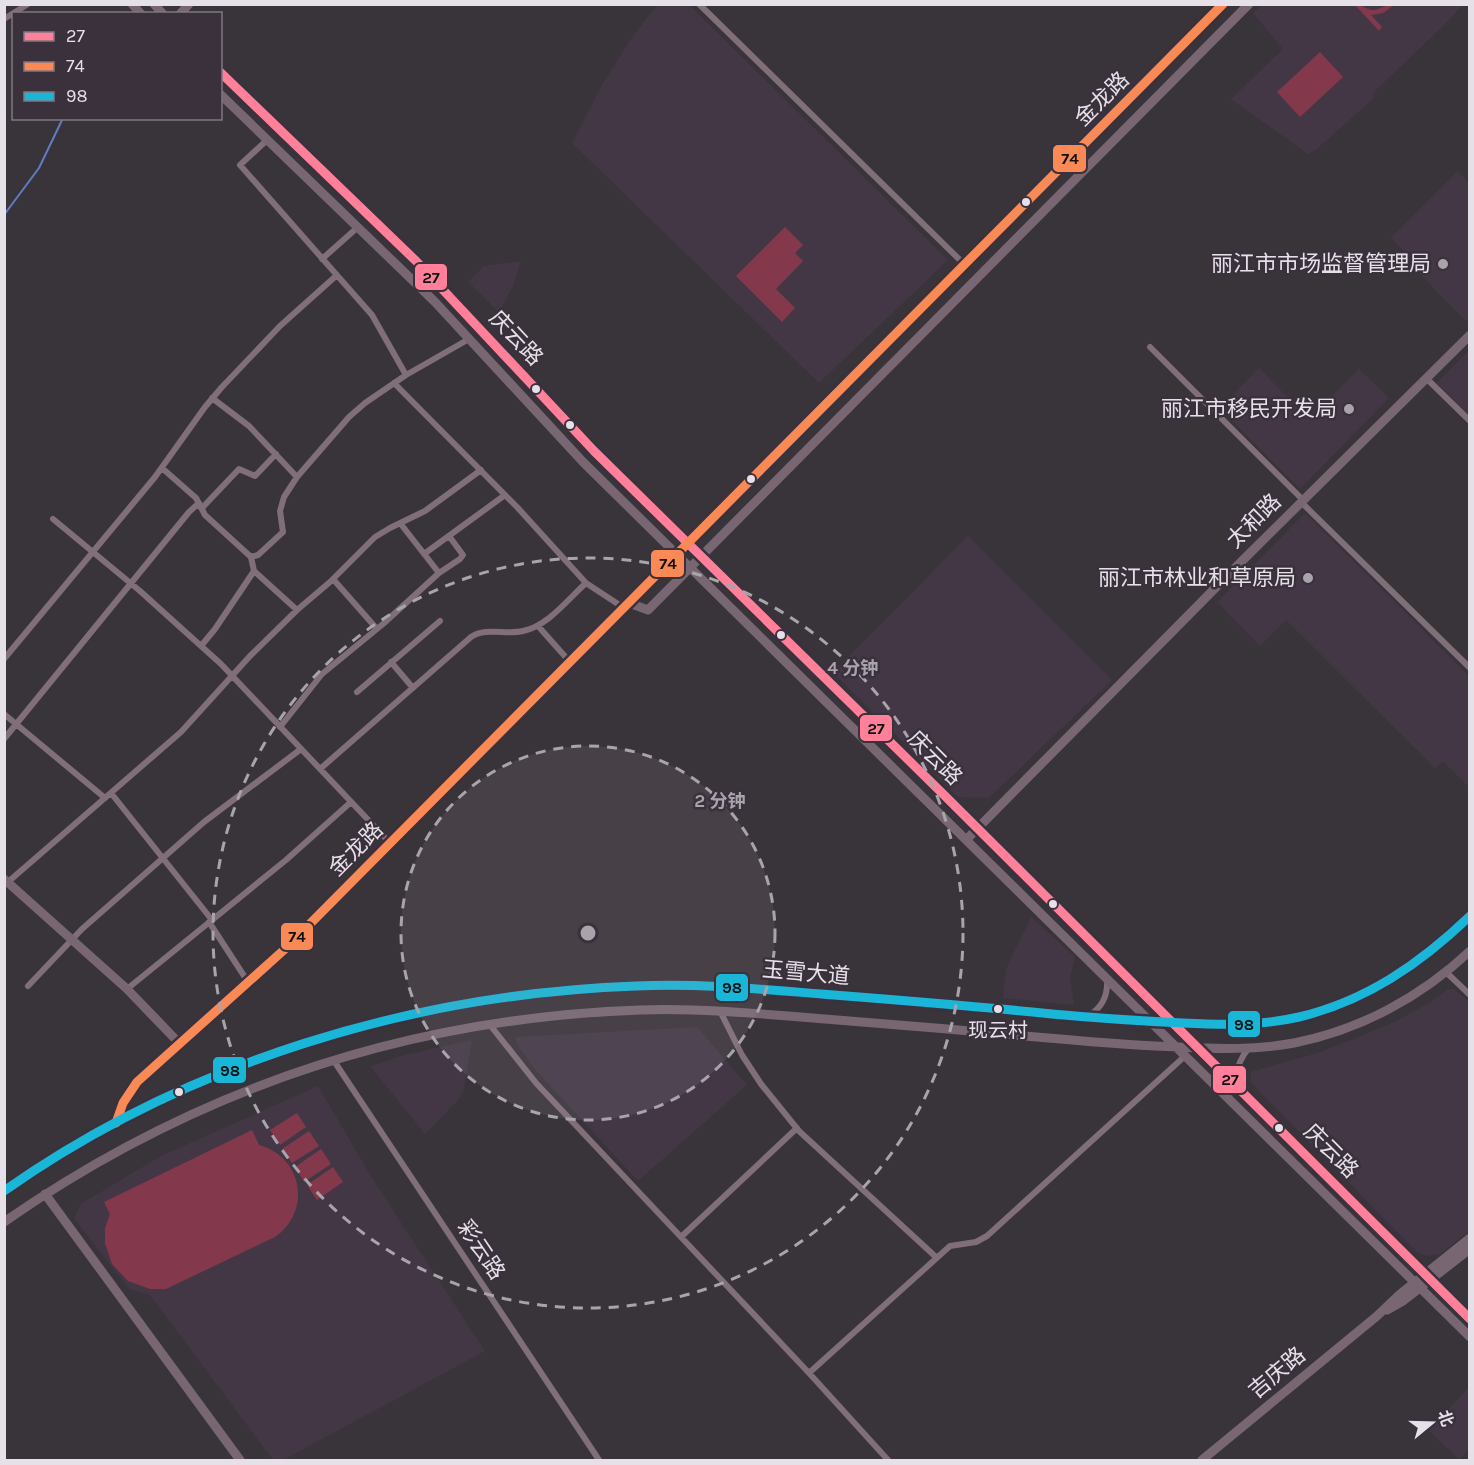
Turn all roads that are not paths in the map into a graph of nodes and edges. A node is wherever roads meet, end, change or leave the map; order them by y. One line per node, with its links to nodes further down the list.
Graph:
1 (28, 4): 5 (street)
2 (699, 4): 11 (street)
3 (1223, 4): 11 (main road, 金龙路)
4 (1249, 4): 35 (main road, 金龙路)
5 (15, 12)
6 (222, 74): 31 (main road, 庆云路)
7 (222, 96): 8 (main road, 庆云路)
8 (267, 140): 9 (main road, 庆云路); 10 (street)
9 (358, 227): 10 (street); 14 (main road, 庆云路)
10 (322, 259): 12 (street)
11 (965, 265): 31 (main road, 金龙路)
12 (337, 275): 16 (street); 19 (street)
13 (1470, 334): 17 (main road, 太和路)
14 (470, 339): 16 (street); 34 (main road, 庆云路)
15 (1150, 347): 26 (street)
16 (406, 375): 18 (street)
17 (1426, 378): 20 (street); 26 (main road, 太和路)
18 (394, 383): 23 (street); 24 (street)
19 (212, 398): 21 (street); 22 (street)
20 (1470, 421)
21 (276, 454): 24 (street); 27 (street)
22 (162, 468): 27 (street); 32 (street)
23 (481, 470): 25 (street); 29 (street)
24 (297, 477): 36 (street)
25 (505, 495): 30 (street); 42 (street)
26 (1302, 501): 52 (street); 65 (main road, 太和路)
27 (201, 506): 36 (street); 41 (street)
28 (53, 519): 32 (street)
29 (400, 523): 33 (street); 40 (street)
30 (449, 536): 33 (street); 39 (street)
31 (689, 543): 34 (main road, 金龙路); 35 (main road, 庆云路)
32 (93, 552): 41 (street); 49 (street)
33 (424, 554): 39 (street)
34 (678, 554): 37 (main road, 庆云路); 43 (main road, 金龙路)
35 (702, 556): 37 (main road, 金龙路); 65 (main road, 庆云路)
36 (251, 557): 38 (street)
37 (691, 567): 43 (main road, 金龙路); 66 (main road, 庆云路)
38 (255, 571): 44 (street); 48 (street)
39 (439, 573): 47 (street)
40 (333, 579): 44 (street); 47 (street)
41 (130, 583): 48 (street); 57 (street)
42 (586, 583): 43 (street); 46 (street)
43 (626, 606): 51 (main road, 金龙路)
44 (297, 610): 53 (street)
45 (440, 621): 50 (street)
46 (538, 626): 51 (street); 54 (street)
47 (377, 629): 58 (street)
48 (201, 646): 53 (street)
49 (4, 658)
50 (391, 662): 54 (street); 55 (street)
51 (570, 662): 67 (main road, 金龙路)
52 (1470, 668)
53 (232, 676): 58 (street); 62 (street)
54 (413, 688): 61 (street)
55 (357, 692)
56 (4, 714): 57 (street)
57 (17, 724): 59 (street); 63 (street)
58 (280, 727): 60 (street)
59 (4, 739)
60 (301, 749): 61 (street); 68 (street)
61 (320, 769): 64 (street)
62 (111, 792): 63 (street); 68 (street)
63 (105, 798): 69 (street)
64 (351, 802): 67 (street); 71 (street)
65 (978, 828): 66 (main road, 太和路); 83 (main road, 庆云路)
66 (966, 840): 75 (main road, 庆云路)
67 (390, 843): 76 (main road, 金龙路)
68 (163, 858): 71 (street); 72 (street)
69 (6, 880): 72 (main road)
70 (1470, 916): 83 (main road, 玉雪大道)
71 (211, 921): 76 (street); 78 (street)
72 (72, 939): 77 (street); 78 (main road)
73 (1470, 951): 74 (main road, 玉雪大道)
74 (1446, 972): 79 (street); 88 (main road, 玉雪大道)
75 (1107, 979): 81 (street); 82 (main road, 庆云路)
76 (248, 982): 85 (main road, 金龙路)
77 (28, 986)
78 (127, 989): 85 (main road)
79 (1470, 995)
80 (720, 1011): 84 (main road, 玉雪大道); 86 (main road, 玉雪大道); 93 (street)
81 (1084, 1017): 82 (main road, 玉雪大道); 92 (main road, 玉雪大道)
82 (1149, 1022): 83 (main road, 玉雪大道); 86 (main road, 庆云路)
83 (1173, 1023): 87 (main road, 庆云路)
84 (490, 1024): 90 (main road, 玉雪大道); 97 (street)
85 (179, 1043): 92 (main road, 金龙路)
86 (1175, 1047): 87 (main road, 玉雪大道); 89 (main road, 庆云路)
87 (1199, 1048): 88 (main road, 玉雪大道); 91 (main road, 庆云路)
88 (1249, 1048): 91 (street)
89 (1185, 1056): 100 (street); 102 (main road, 庆云路)
90 (334, 1060): 95 (main road, 玉雪大道); 107 (street, 彩云路)
91 (1238, 1087): 101 (main road, 庆云路)
92 (116, 1123): 94 (main road, 玉雪大道)
93 (797, 1128): 97 (street); 100 (street)
94 (4, 1191)
95 (45, 1194): 96 (main road, 玉雪大道); 106 (main road)
96 (4, 1221)
97 (681, 1237): 105 (street)
98 (1470, 1239): 101 (main road, 吉庆路)
99 (1470, 1249): 101 (main road, 吉庆路)
100 (937, 1258): 105 (street)
101 (1428, 1277): 102 (main road, 吉庆路); 103 (main road, 庆云路)
102 (1417, 1286): 104 (main road, 庆云路); 109 (main road, 吉庆路)
103 (1470, 1319)
104 (1470, 1337)
105 (809, 1373): 108 (street)
106 (240, 1461)
107 (599, 1461)
108 (888, 1461)
109 (1202, 1461)

